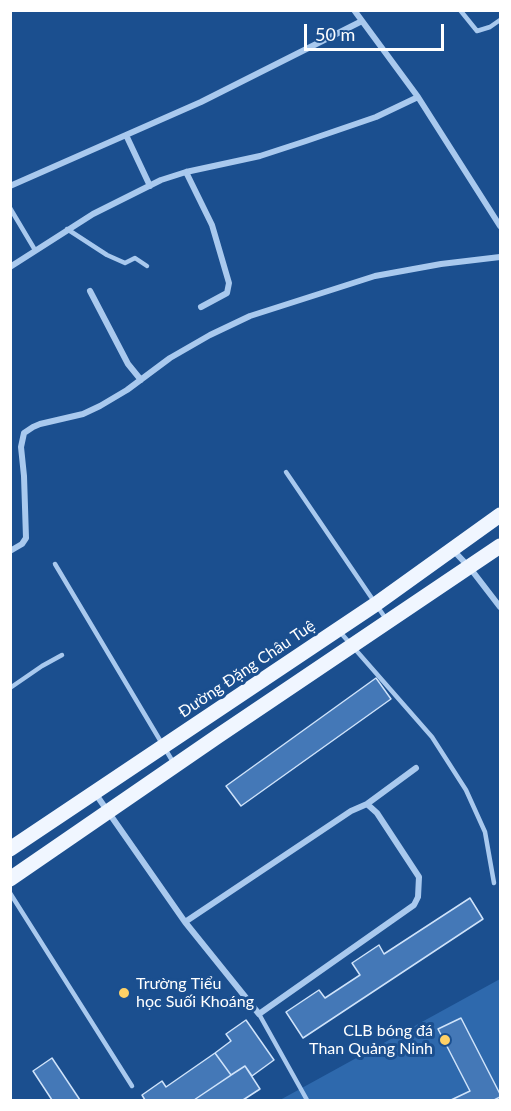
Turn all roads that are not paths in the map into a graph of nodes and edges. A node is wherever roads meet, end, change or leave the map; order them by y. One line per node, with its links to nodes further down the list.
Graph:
1 (354, 10): 4 (street)
2 (460, 10): 3 (lane)
3 (501, 20)
4 (362, 21): 5 (street); 6 (street)
5 (418, 97): 7 (street); 11 (street)
6 (126, 135): 8 (street); 9 (street)
7 (186, 172): 9 (street); 18 (street)
8 (10, 186)
9 (150, 186): 12 (street)
10 (10, 208): 13 (lane)
11 (501, 226)
12 (67, 229): 13 (street); 15 (lane)
13 (35, 250): 16 (street)
14 (501, 257): 19 (street)
15 (147, 266)
16 (10, 267)
17 (90, 291): 19 (street)
18 (201, 307)
19 (141, 380): 24 (street)
20 (286, 472): 27 (lane)
21 (501, 515): 23 (main road, Đường Đặng Châu Tuệ)
22 (501, 546): 26 (main road)
23 (452, 549): 26 (street); 27 (main road, Đường Đặng Châu Tuệ)
24 (10, 551)
25 (55, 564): 34 (lane)
26 (470, 568): 28 (street); 29 (main road)
27 (376, 604): 29 (lane); 30 (main road, Đường Đặng Châu Tuệ)
28 (501, 607)
29 (388, 623): 31 (main road)
30 (338, 630): 31 (lane); 34 (main road, Đường Đặng Châu Tuệ)
31 (353, 646): 35 (main road); 42 (lane)
32 (62, 655): 33 (lane)
33 (10, 688)
34 (164, 747): 35 (lane); 37 (main road, Đường Đặng Châu Tuệ)
35 (175, 766): 39 (main road)
36 (416, 768): 38 (street)
37 (95, 793): 39 (street); 40 (main road, Đường Đặng Châu Tuệ)
38 (367, 804): 44 (street); 45 (street)
39 (110, 812): 41 (main road); 44 (street)
40 (10, 849)
41 (10, 879)
42 (494, 883)
43 (10, 893): 46 (lane)
44 (185, 922): 45 (street)
45 (259, 1014): 47 (lane)
46 (132, 1086)
47 (307, 1101)

